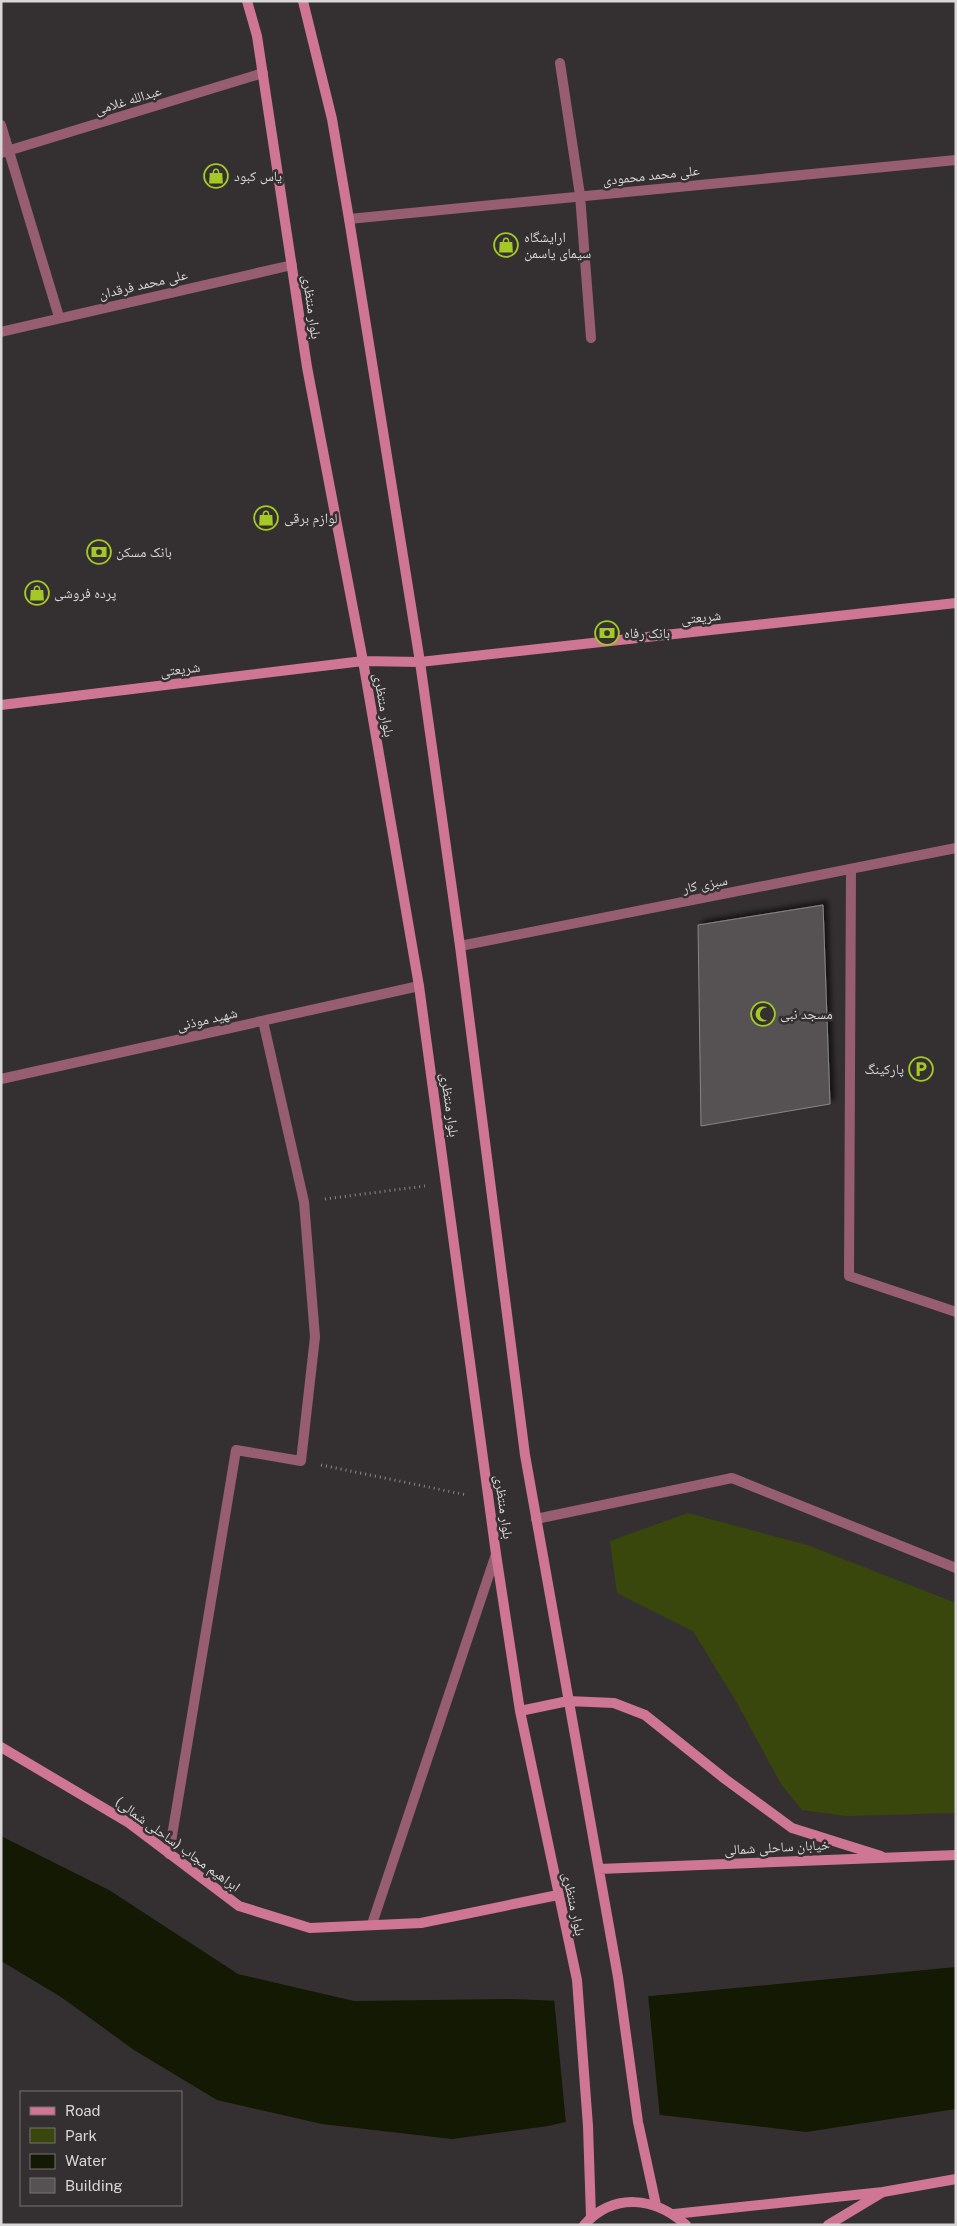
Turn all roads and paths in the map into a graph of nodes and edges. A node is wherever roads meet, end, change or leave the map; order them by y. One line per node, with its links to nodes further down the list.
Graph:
1 (247, 1): 4 (main road, بلوار منتظری)
2 (303, 1): 9 (main road, بلوار منتظری)
3 (560, 63): 8 (street)
4 (263, 73): 6 (street, عبدالله غلامی); 10 (main road, بلوار منتظری)
5 (1, 125): 6 (street)
6 (5, 152): 11 (street)
7 (956, 160): 8 (street, علی محمد محمودی)
8 (580, 196): 9 (street, علی محمد محمودی); 13 (street)
9 (349, 219): 16 (main road, بلوار منتظری)
10 (292, 265): 11 (street, علی محمد فرقدان); 15 (main road, بلوار منتظری)
11 (59, 317): 12 (street, علی محمد فرقدان)
12 (1, 332)
13 (591, 338)
14 (956, 603): 16 (main road, شریعتی)
15 (362, 662): 16 (main road, شریعتی); 17 (main road, شریعتی); 21 (main road, بلوار منتظری)
16 (420, 662): 20 (main road, بلوار منتظری)
17 (1, 705)
18 (956, 848): 19 (street, سبزی کار)
19 (851, 870): 20 (street, سبزی کار); 26 (street)
20 (460, 946): 29 (main road, بلوار منتظری)
21 (419, 986): 22 (street, شهید موذنی); 24 (main road, بلوار منتظری)
22 (263, 1021): 23 (street, شهید موذنی); 25 (street)
23 (1, 1079)
24 (446, 1183): 25 (path); 28 (main road, بلوار منتظری)
25 (304, 1202): 27 (street)
26 (956, 1312)
27 (301, 1461): 28 (path); 35 (street)
28 (489, 1499): 30 (main road, بلوار منتظری)
29 (536, 1519): 31 (street); 32 (main road, بلوار منتظری)
30 (496, 1554): 33 (main road, بلوار منتظری); 40 (street)
31 (956, 1568)
32 (568, 1701): 33 (main road); 37 (main road); 38 (main road, بلوار منتظری)
33 (520, 1711): 39 (main road, بلوار منتظری)
34 (1, 1747): 35 (main road, ابراهیم مجاب (ساحلی شمالی))
35 (169, 1854): 40 (main road, ابراهیم مجاب (ساحلی شمالی))
36 (956, 1854): 37 (main road, خیابان ساحلی شمالی)
37 (881, 1856): 38 (main road, خیابان ساحلی شمالی)
38 (599, 1869): 43 (main road, بلوار منتظری)
39 (558, 1895): 40 (main road, ابراهیم مجاب (ساحلی شمالی)); 45 (main road, بلوار منتظری)
40 (372, 1924)
41 (956, 2179): 42 (main road)
42 (883, 2192): 44 (main road); 47 (main road)
43 (656, 2205): 44 (main road); 45 (main road)
44 (674, 2214): 46 (main road)
45 (587, 2221)
46 (686, 2225)
47 (828, 2225)

